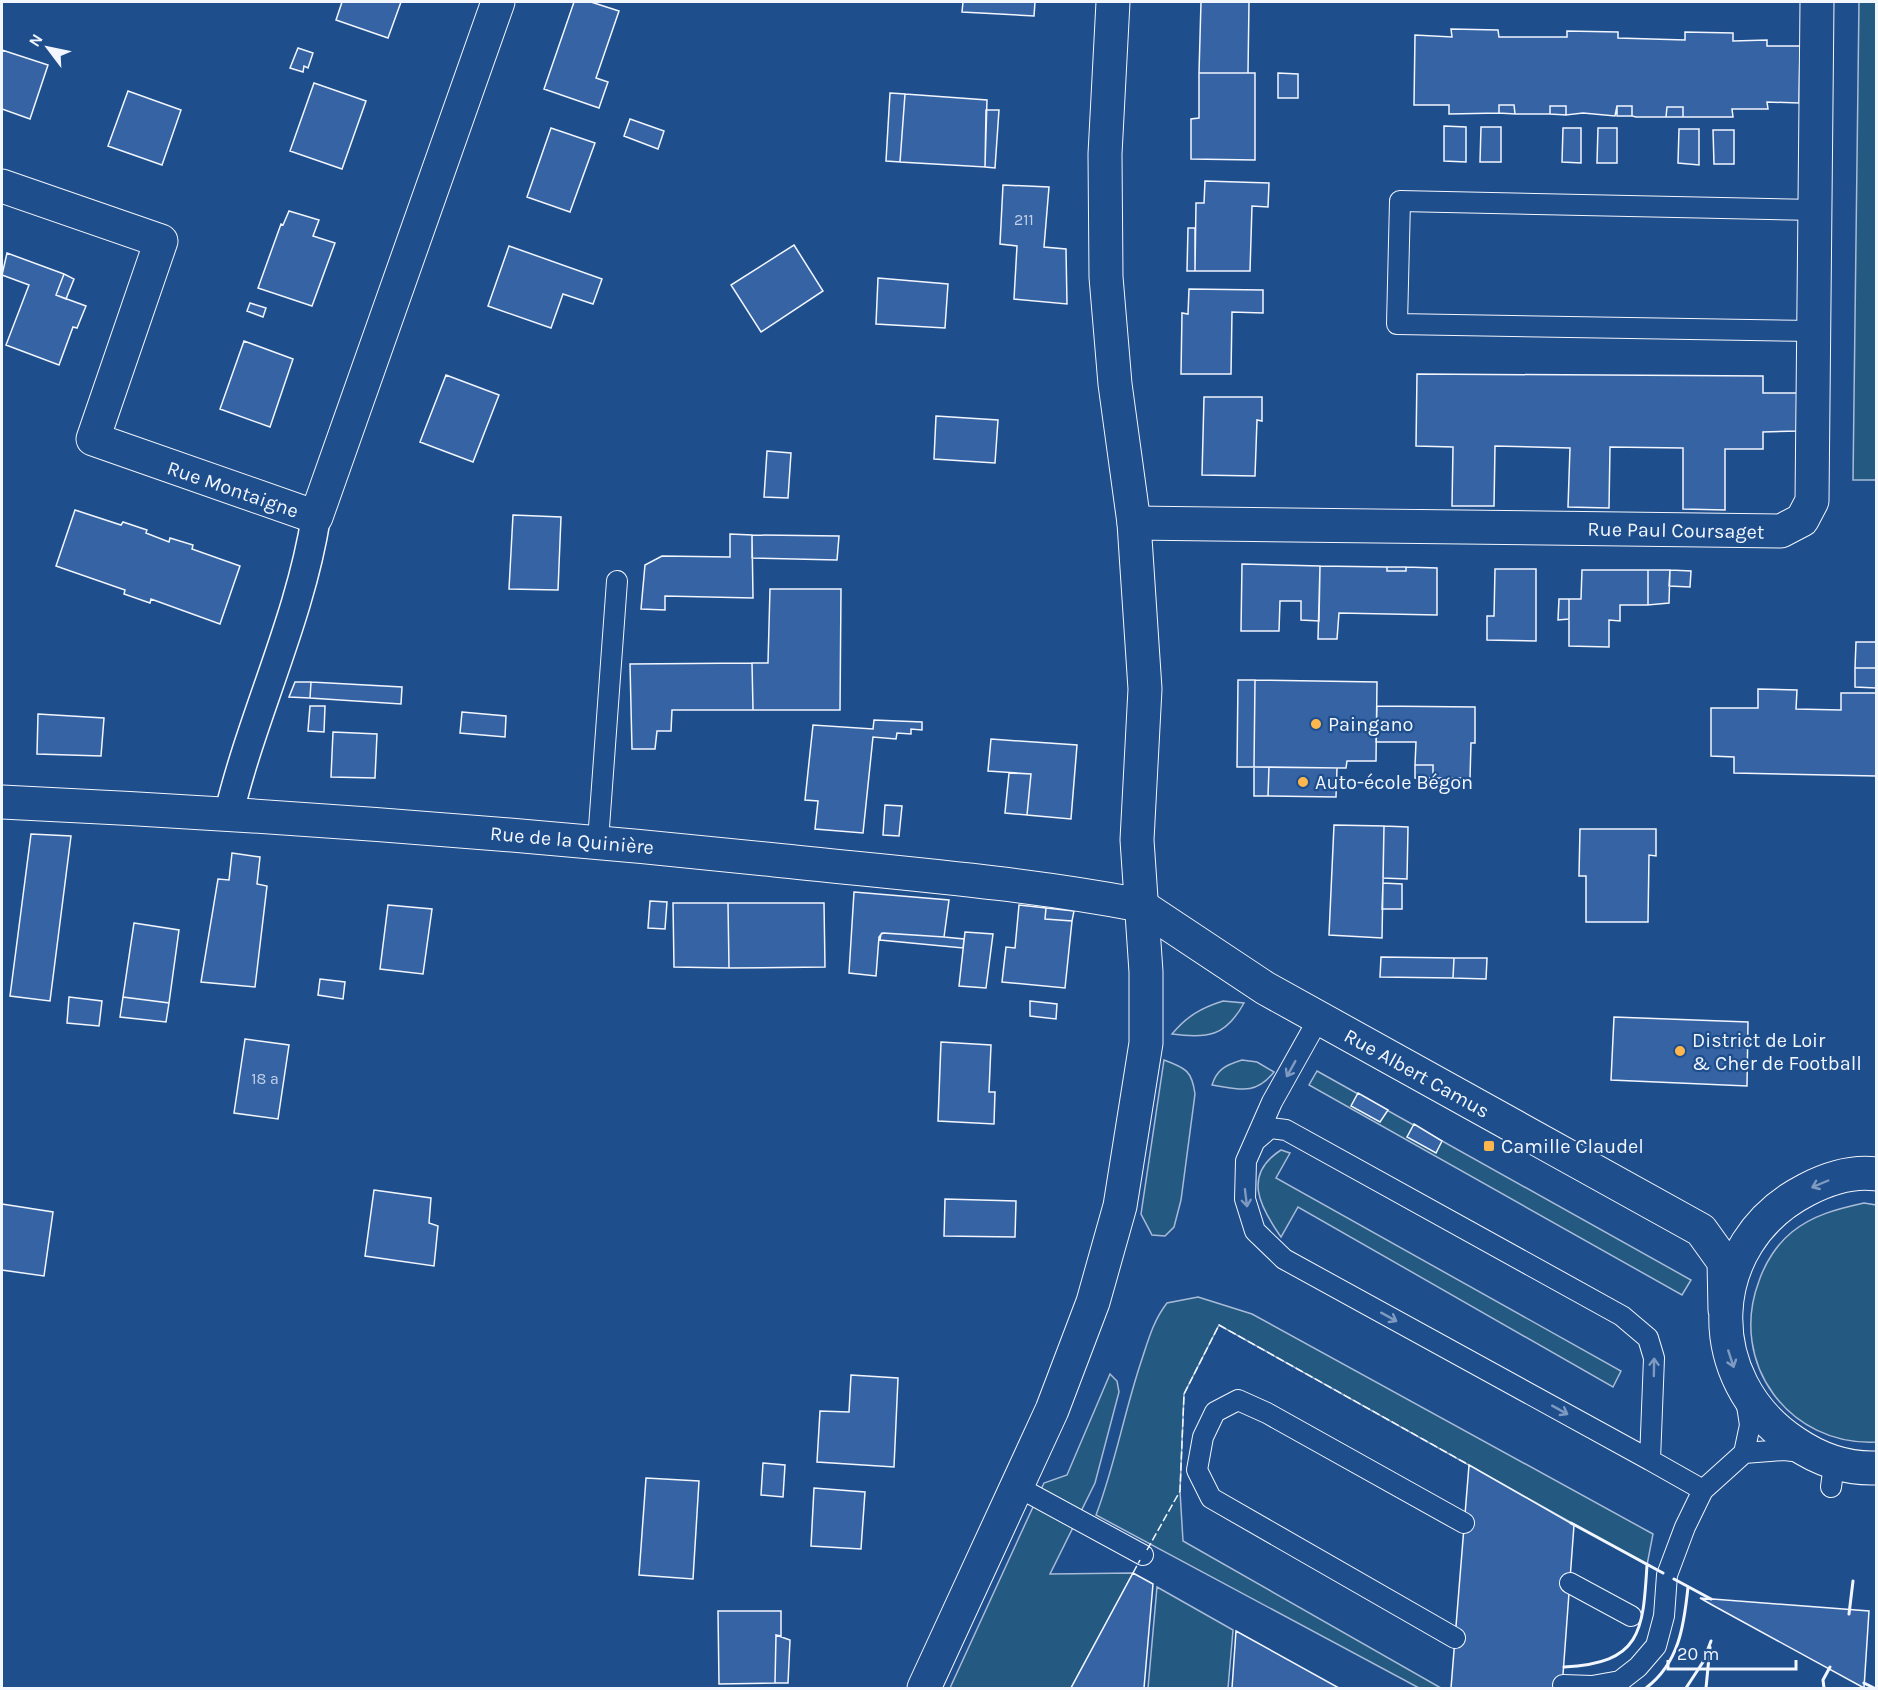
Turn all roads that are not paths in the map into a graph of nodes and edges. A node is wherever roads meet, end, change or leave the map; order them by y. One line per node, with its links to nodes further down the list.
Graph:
1 (498, 2): 7 (street, Rue Montaigne)
2 (1113, 2): 8 (street)
3 (1816, 16): 5 (street, Rue Paul Coursaget)
4 (2, 186): 7 (street, Rue Montaigne)
5 (1815, 210): 6 (street, Rue Paul Coursaget); 6 (lane)
6 (1814, 331): 8 (street, Rue Paul Coursaget)
7 (316, 518): 11 (street)
8 (1134, 523): 13 (street)
9 (617, 581): 12 (lane)
10 (2, 802): 11 (street, Rue de la Quinière)
11 (229, 813): 12 (street, Rue de la Quinière)
12 (598, 841): 13 (street, Rue de la Quinière)
13 (1140, 905): 14 (street, Rue Albert Camus); 25 (street)
14 (1319, 1018): 15 (lane, one-way to 15); 18 (street, Rue Albert Camus)
15 (1255, 1141): 22 (lane, one-way to 22); 22 (lane, one-way to 15)
16 (1873, 1172): 17 (street, one-way to 17)
17 (1786, 1200): 18 (street); 19 (street)
18 (1701, 1230): 19 (street, Rue Albert Camus)
19 (1725, 1310): 20 (street, one-way to 20)
20 (1745, 1395): 21 (lane); 23 (street)
21 (1744, 1453): 23 (lane); 26 (lane)
22 (1650, 1460): 26 (lane)
23 (1825, 1468): 24 (street)
24 (1876, 1468)
25 (1018, 1486): 28 (lane); 32 (street)
26 (1703, 1490): 33 (lane)
27 (1464, 1523): 31 (lane)
28 (1143, 1555)
29 (1570, 1583): 30 (lane)
30 (1631, 1616)
31 (1455, 1638)
32 (929, 1683)
33 (1563, 1685)

